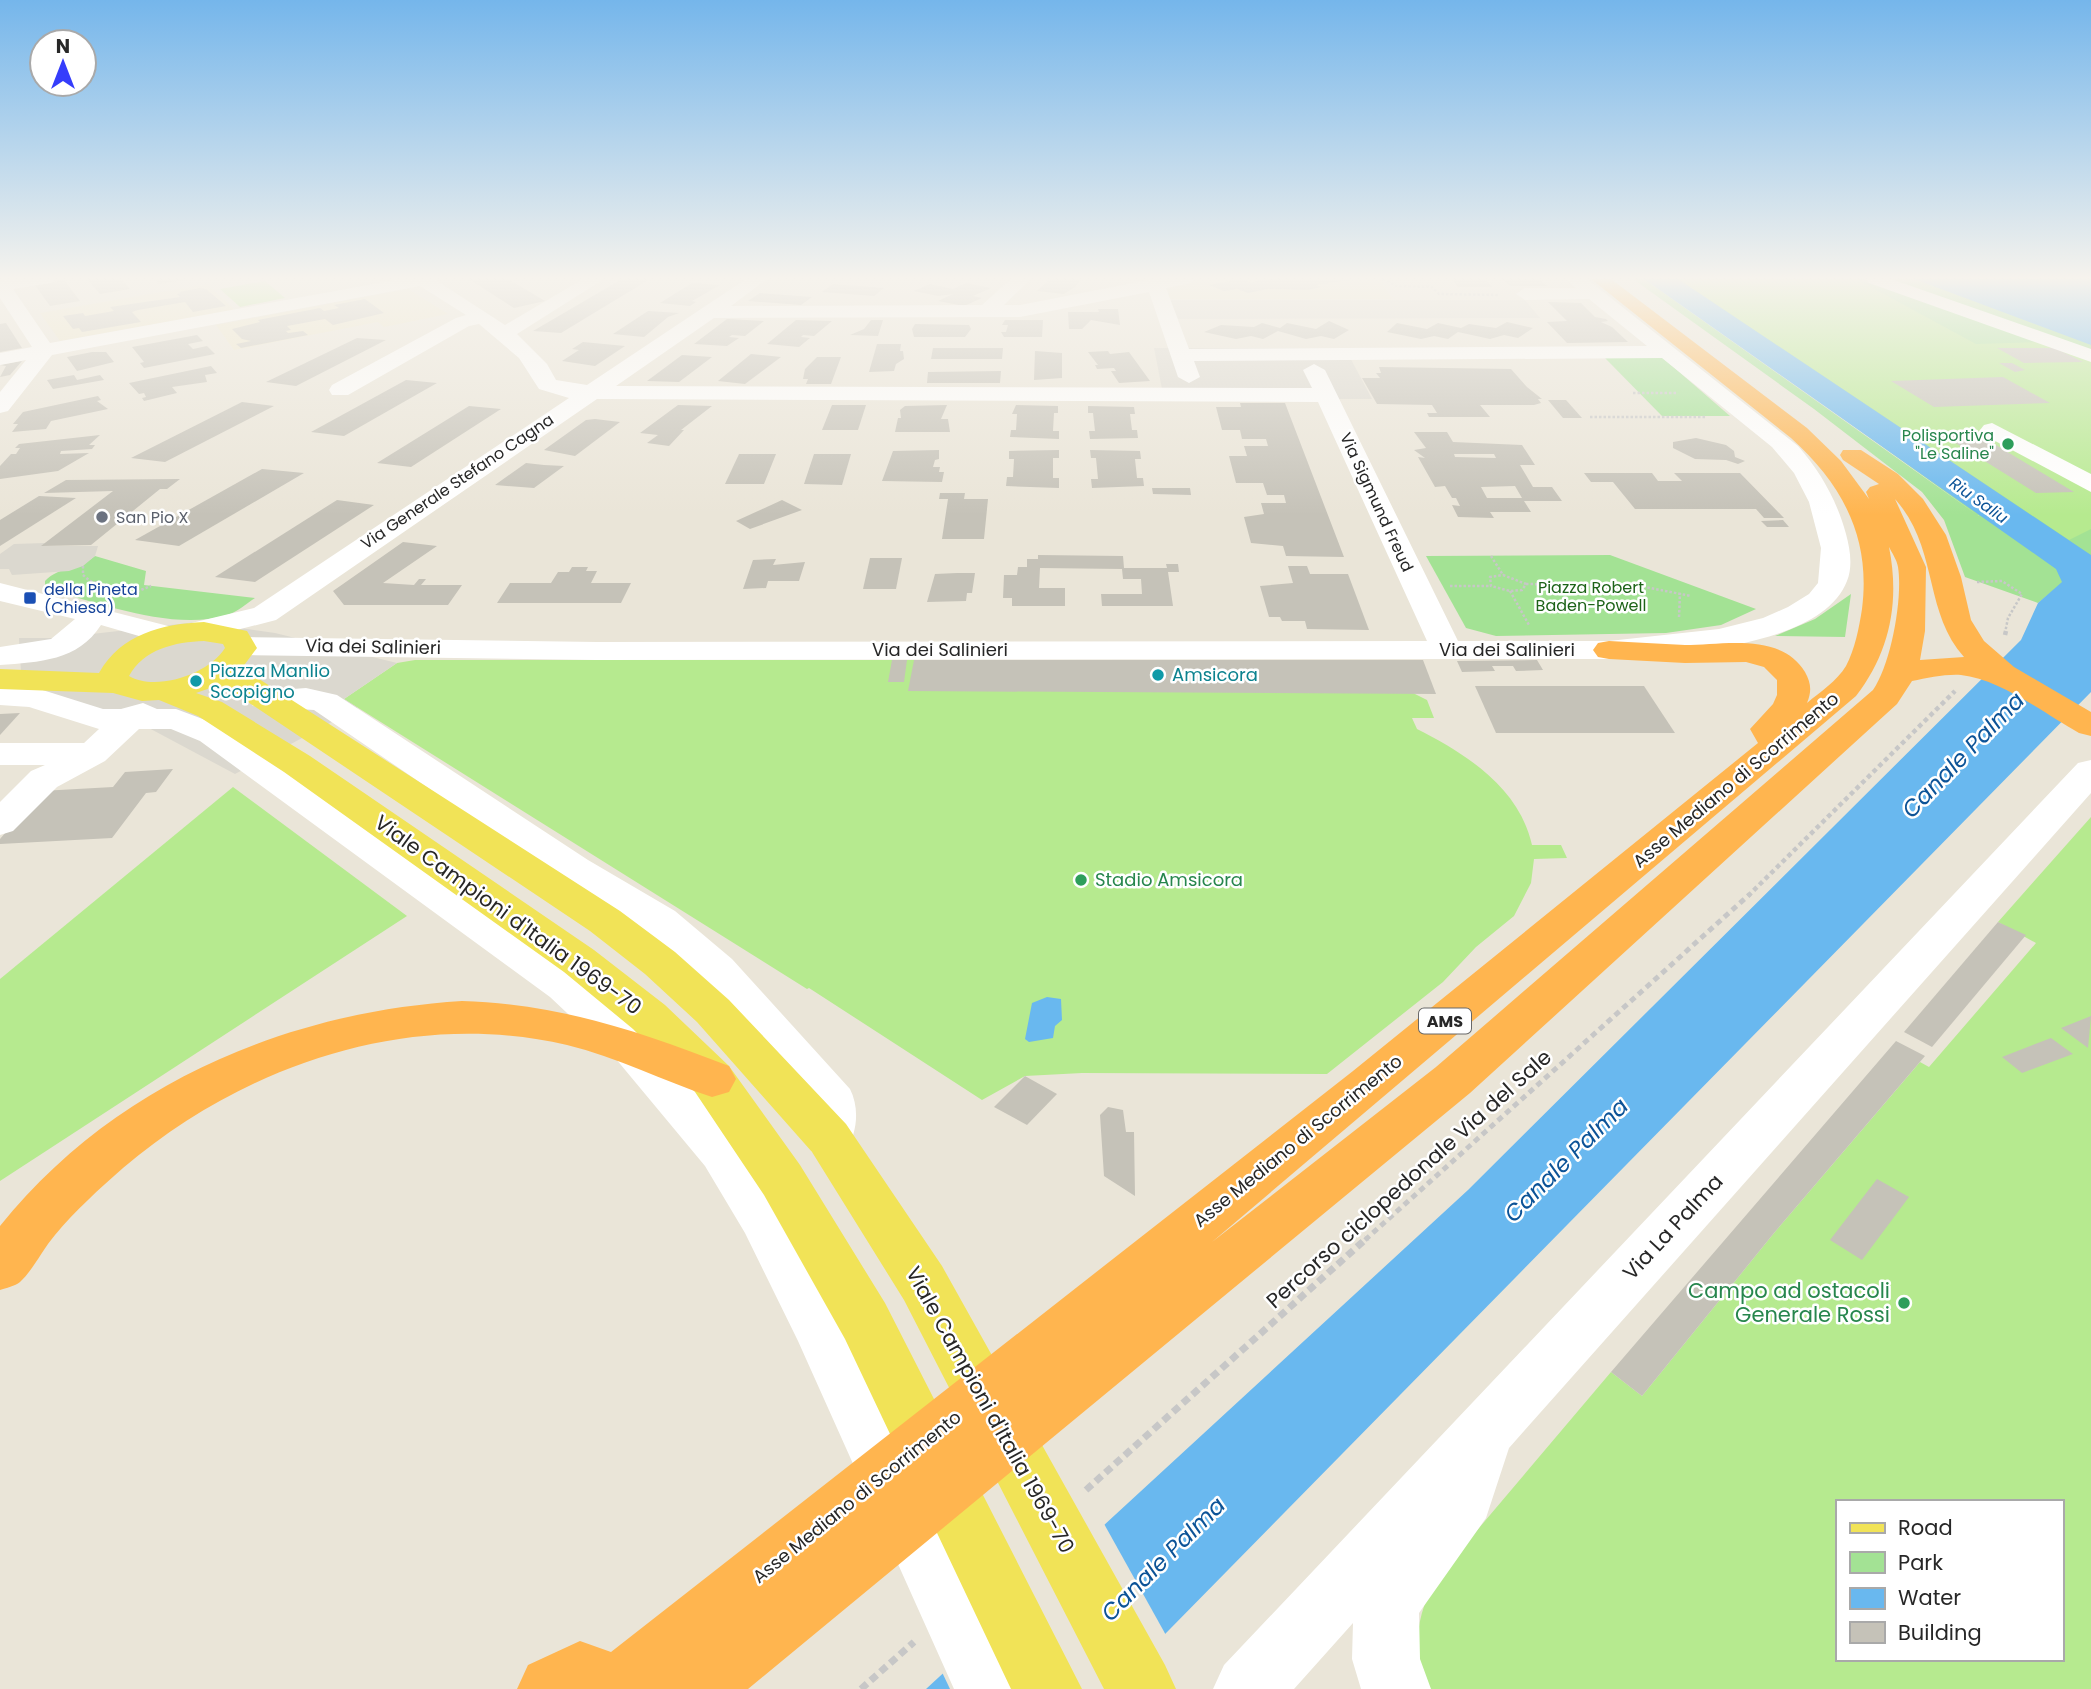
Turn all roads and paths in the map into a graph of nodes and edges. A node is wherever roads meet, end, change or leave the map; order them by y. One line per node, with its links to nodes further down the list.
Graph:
1 (39, 358): 18 (street)
2 (398, 358): 12 (street)
3 (529, 358): 11 (street)
4 (640, 358): 10 (street, Via Generale Stefano Cagna)
5 (1182, 358): 16 (street)
6 (1309, 358): 17 (street, Via Sigmund Freud)
7 (1675, 358): 40 (street, Via dei Salinieri)
8 (1694, 358): 57 (highway, Asse Mediano di Scorrimento / AMS)
9 (1723, 358): 23 (highway, Asse Mediano di Scorrimento)
10 (621, 370): 11 (street); 13 (street, Via Generale Stefano Cagna)
11 (550, 377): 13 (street); 21 (street)
12 (340, 390)
13 (591, 391): 16 (street); 21 (street, Via Generale Stefano Cagna)
14 (1633, 393): 15 (path)
15 (1680, 393)
16 (1197, 395): 17 (street)
17 (1325, 395): 30 (street, Via Sigmund Freud)
18 (0, 406)
19 (1590, 417): 20 (path)
20 (1709, 417)
21 (550, 418): 37 (street, Via Generale Stefano Cagna)
22 (1992, 430): 24 (street)
23 (1853, 455): 48 (highway); 49 (highway, Asse Mediano di Scorrimento)
24 (2091, 484)
25 (1491, 556): 27 (path)
26 (83, 566): 34 (path)
27 (1503, 575): 28 (path); 31 (path)
28 (1527, 584): 32 (path); 35 (path)
29 (1976, 584): 48 (path)
30 (1416, 585): 31 (path); 44 (street, Via Sigmund Freud)
31 (1491, 586): 32 (path)
32 (1510, 591): 39 (path)
33 (0, 592): 36 (street)
34 (133, 593)
35 (1691, 596)
36 (79, 615): 38 (street); 41 (street); 46 (street); 51 (street)
37 (262, 615): 41 (street, Via Generale Stefano Cagna); 42 (street, Via Generale Stefano Cagna)
38 (0, 621)
39 (1530, 626)
40 (1748, 633): 45 (street, Via dei Salinieri); 47 (highway)
41 (182, 634): 42 (main road); 51 (main road)
42 (249, 643): 43 (street, Via dei Salinieri); 52 (main road)
43 (331, 646): 44 (street, Via dei Salinieri); 55 (street)
44 (1447, 650): 45 (street, Via dei Salinieri)
45 (1609, 650): 47 (highway)
46 (0, 657): 51 (main road)
47 (1770, 657): 57 (highway)
48 (1983, 666): 49 (highway); 56 (highway); 68 (path, Percorso ciclopedonale Via del Sale)
49 (1901, 673): 73 (highway, Asse Mediano di Scorrimento)
50 (0, 679): 51 (main road)
51 (124, 687): 52 (street); 53 (street); 59 (street); 62 (street)
52 (186, 688): 54 (main road, Viale Campioni d'Italia 1969-70); 63 (main road, Viale Campioni d'Italia 1969-70)
53 (0, 695)
54 (265, 699): 55 (street); 64 (main road, Viale Campioni d'Italia 1969-70)
55 (316, 700): 64 (street)
56 (2091, 726)
57 (1777, 746): 72 (highway, Asse Mediano di Scorrimento / AMS)
58 (0, 754): 59 (street)
59 (93, 754): 61 (street)
60 (2088, 779): 67 (street, Via La Palma)
61 (0, 823)
62 (632, 1047): 63 (highway); 65 (highway); 66 (street)
63 (712, 1079): 66 (main road, Viale Campioni d'Italia 1969-70)
64 (829, 1138): 77 (main road, Viale Campioni d'Italia 1969-70)
65 (0, 1266)
66 (842, 1323): 75 (street); 76 (main road, Viale Campioni d'Italia 1969-70)
67 (1483, 1434): 70 (street, Via La Palma); 78 (street)
68 (1077, 1497)
69 (921, 1636): 74 (path)
70 (1251, 1686)
71 (552, 1689): 72 (highway)
72 (618, 1689)
73 (694, 1689)
74 (861, 1689)
75 (989, 1689)
76 (1046, 1689)
77 (1141, 1689)
78 (1396, 1689)

